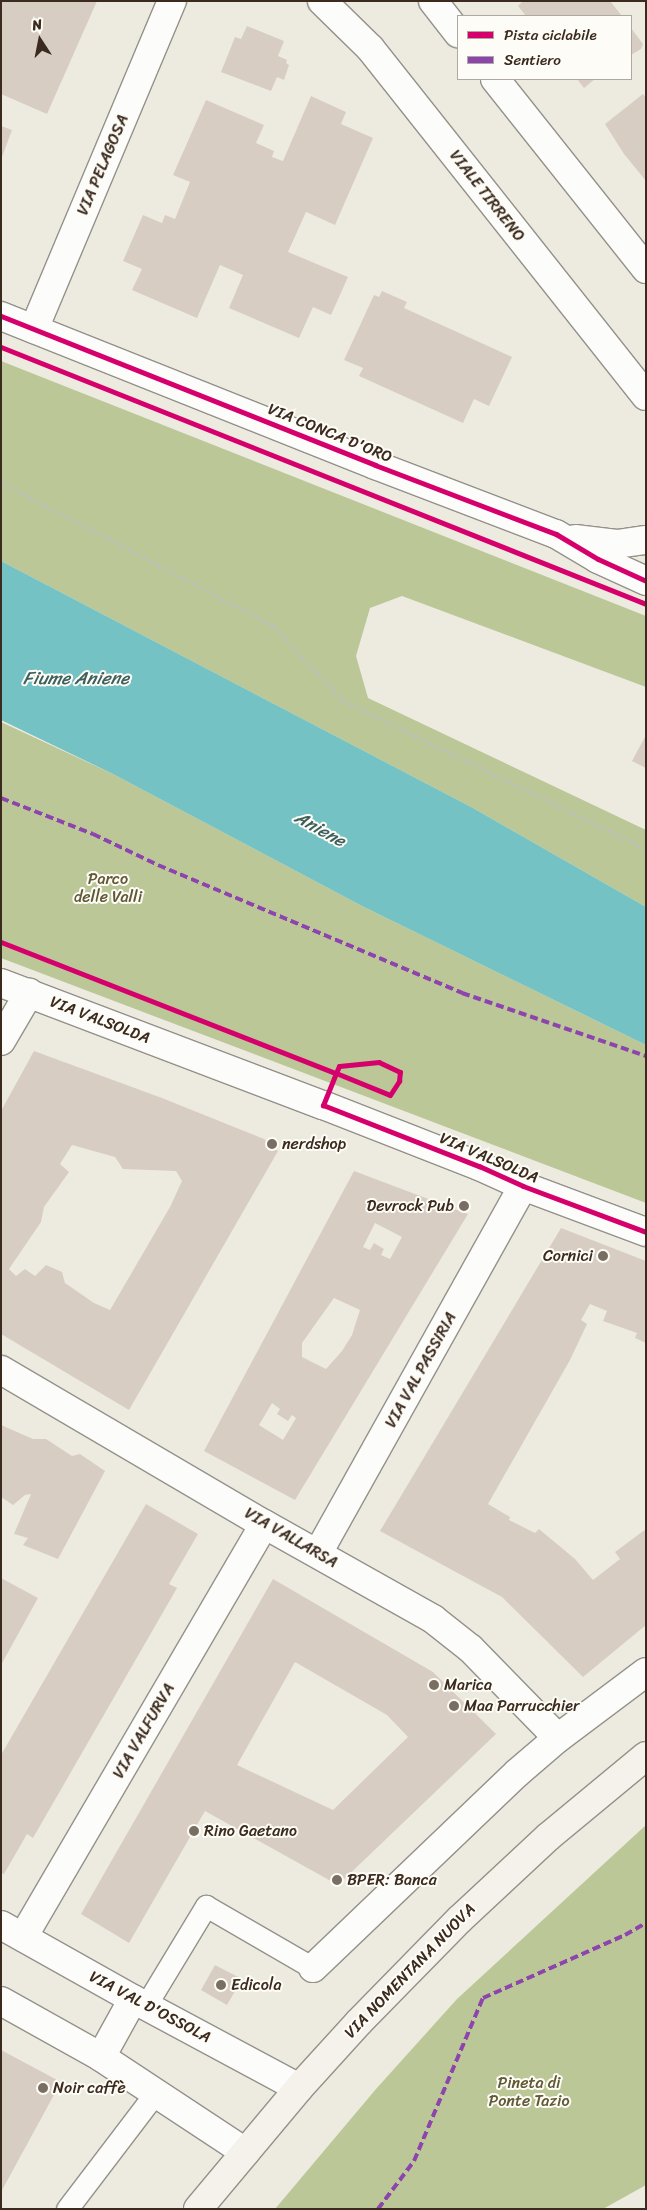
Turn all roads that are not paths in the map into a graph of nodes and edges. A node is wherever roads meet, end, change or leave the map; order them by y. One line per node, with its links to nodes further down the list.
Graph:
1 (172, 1): 8 (street, VIA PELAGOSA)
2 (322, 1): 9 (street, VIALE TIRRENO)
3 (433, 1): 4 (street)
4 (457, 32)
5 (496, 80): 6 (street)
6 (646, 269)
7 (1, 316): 8 (street, VIA CONCA D'ORO)
8 (34, 329): 10 (street, VIA CONCA D'ORO)
9 (646, 396)
10 (556, 534): 11 (street); 12 (street, VIA CONCA D'ORO)
11 (646, 540)
12 (646, 581)
13 (1, 983): 14 (street, VIA VALSOLDA)
14 (28, 993): 15 (street); 16 (street, VIA VALSOLDA)
15 (1, 1041)
16 (523, 1186): 17 (street, VIA VALSOLDA); 20 (street, VIA VAL PASSIRIA)
17 (646, 1232)
18 (1, 1370): 19 (street, VIA VALLARSA)
19 (264, 1524): 20 (street, VIA VALLARSA); 24 (street, VIA VALFURVA)
20 (318, 1554): 22 (street, VIA VALLARSA)
21 (646, 1672): 22 (street)
22 (558, 1738): 25 (street)
23 (646, 1756): 29 (main road, VIA NOMENTANA NUOVA)
24 (12, 1931): 27 (street, VIA VAL D'OSSOLA)
25 (314, 1968): 27 (lane)
26 (1, 2001): 28 (street)
27 (140, 2002): 28 (street); 29 (street, VIA VAL D'OSSOLA)
28 (102, 2057): 30 (street)
29 (299, 2088): 31 (main road, VIA NOMENTANA NUOVA)
30 (156, 2092): 31 (street); 32 (lane)
31 (245, 2152): 33 (main road, VIA NOMENTANA NUOVA)
32 (67, 2209)
33 (198, 2209)

